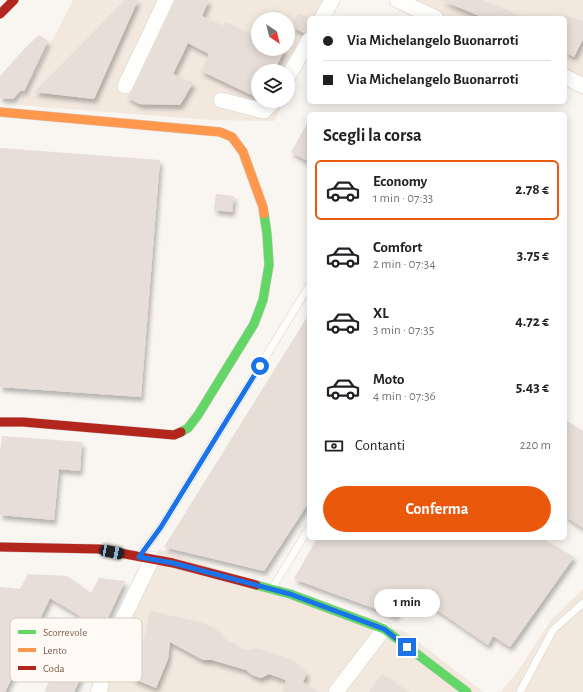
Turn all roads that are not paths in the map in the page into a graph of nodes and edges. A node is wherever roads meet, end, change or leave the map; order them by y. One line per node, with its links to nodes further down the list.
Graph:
1 (14, 0): 5 (street)
2 (166, 0): 11 (street)
3 (332, 0): 6 (street)
4 (397, 0): 7 (street)
5 (0, 14)
6 (323, 16)
7 (432, 16)
8 (307, 44): 9 (street)
9 (295, 65)
10 (567, 78): 12 (street)
11 (125, 86)
12 (583, 86)
13 (221, 100): 14 (street)
14 (251, 108)
15 (252, 108): 16 (street)
16 (267, 108)
17 (0, 112): 19 (street)
18 (307, 289): 22 (lane)
19 (0, 422)
20 (307, 531): 23 (lane)
21 (0, 547): 22 (street)
22 (145, 558): 23 (street); 25 (street)
23 (272, 589): 26 (street)
24 (583, 603): 31 (lane)
25 (120, 618)
26 (384, 629): 29 (street); 30 (street)
27 (101, 682): 28 (street)
28 (98, 692)
29 (336, 692)
30 (467, 692)
31 (520, 692)

